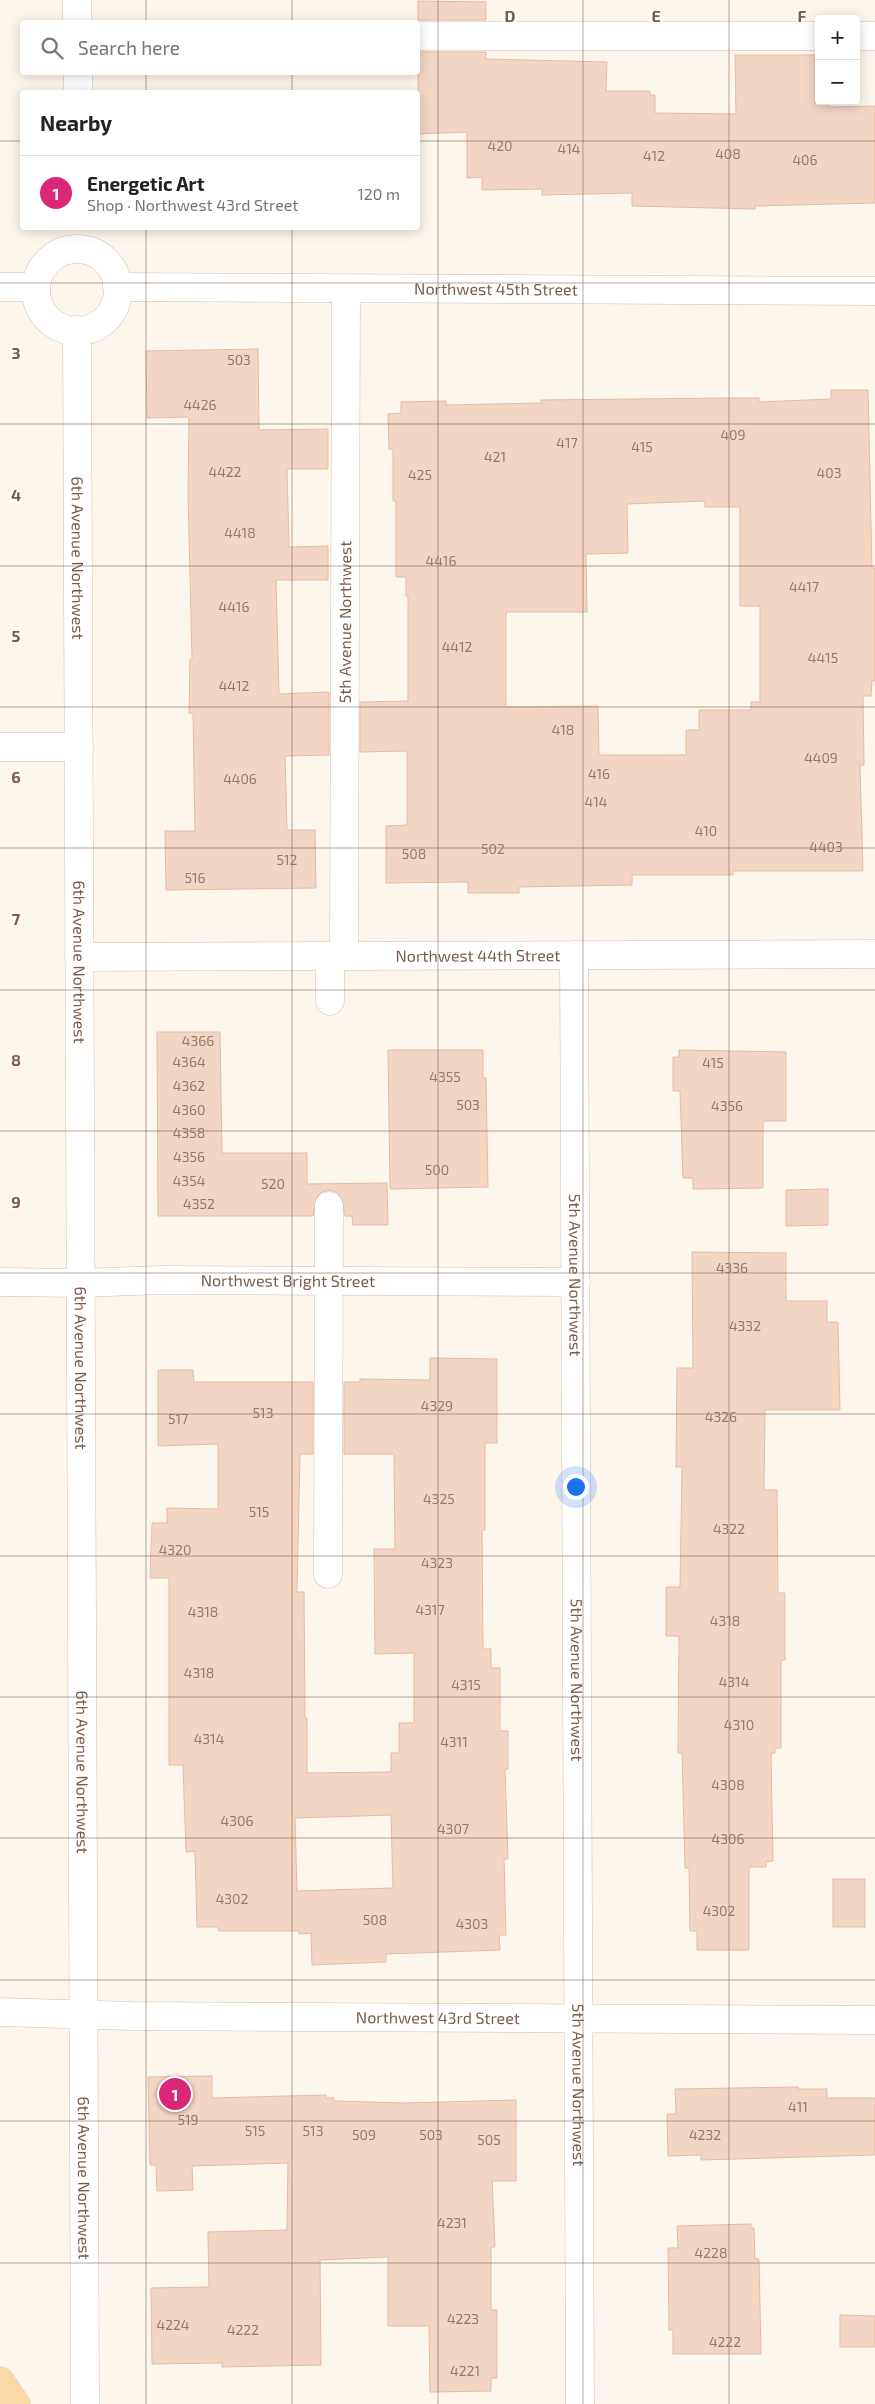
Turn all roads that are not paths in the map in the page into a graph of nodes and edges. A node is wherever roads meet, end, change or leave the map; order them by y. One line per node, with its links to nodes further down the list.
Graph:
1 (77, 0): 2 (street)
2 (78, 20)
3 (420, 36): 4 (street)
4 (815, 36)
5 (860, 36): 6 (street)
6 (875, 36)
7 (78, 75): 8 (street)
8 (78, 90)
9 (78, 239): 11 (street); 12 (street)
10 (0, 287): 11 (street)
11 (36, 287): 15 (street)
12 (117, 288): 13 (street, Northwest 45th Street); 15 (street)
13 (346, 290): 14 (street, Northwest 45th Street); 20 (street, 5th Avenue Northwest)
14 (875, 291)
15 (77, 330): 17 (street, 6th Avenue Northwest)
16 (0, 747): 17 (street)
17 (80, 747): 21 (street, 6th Avenue Northwest)
18 (875, 954): 19 (street, Northwest 44th Street)
19 (574, 955): 20 (street, Northwest 44th Street); 26 (street, 5th Avenue Northwest)
20 (337, 956): 21 (street, Northwest 44th Street); 22 (street, 5th Avenue Northwest)
21 (80, 957): 27 (street, 6th Avenue Northwest)
22 (330, 1001)
23 (329, 1206): 25 (street)
24 (0, 1282): 27 (street, Northwest Bright Street)
25 (329, 1282): 26 (street, Northwest Bright Street); 27 (street, Northwest Bright Street); 28 (street)
26 (576, 1282): 31 (street, 5th Avenue Northwest)
27 (81, 1283): 30 (street, 6th Avenue Northwest)
28 (328, 1574)
29 (0, 2012): 30 (street, Northwest 43rd Street)
30 (83, 2015): 31 (street, Northwest 43rd Street); 35 (street, 6th Avenue Northwest)
31 (580, 2019): 32 (street, Northwest 43rd Street); 36 (street, 5th Avenue Northwest)
32 (875, 2020)
33 (0, 2381): 34 (main road)
34 (16, 2404)
35 (85, 2404)
36 (580, 2404)

